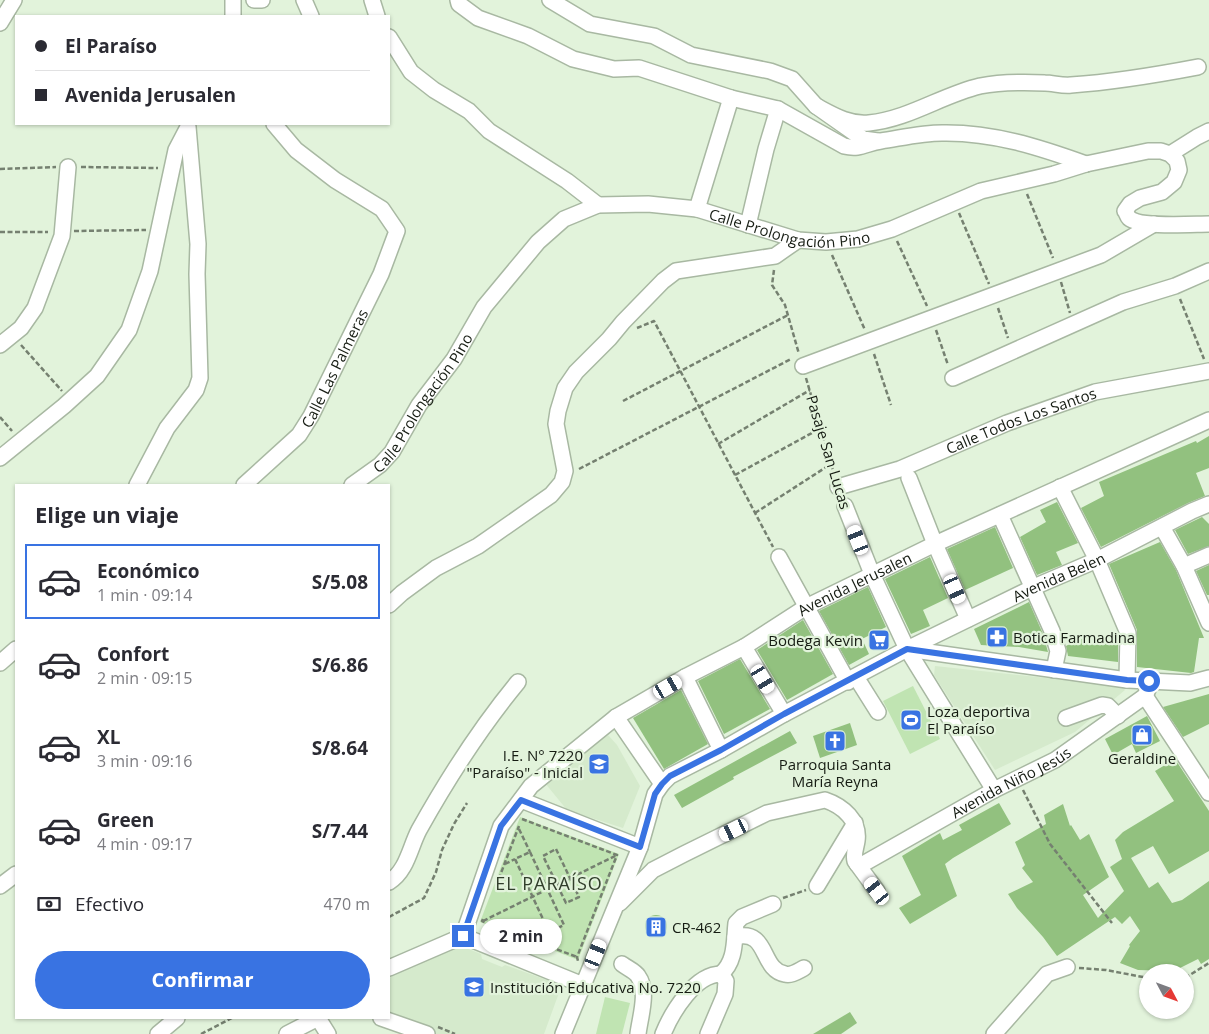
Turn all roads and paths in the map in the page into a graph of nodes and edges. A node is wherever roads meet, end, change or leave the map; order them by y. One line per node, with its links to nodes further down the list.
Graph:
1 (14, 0): 12 (street)
2 (233, 0): 9 (street)
3 (254, 0): 4 (street)
4 (262, 0)
5 (304, 0): 10 (street)
6 (372, 0): 11 (street)
7 (458, 0): 15 (street)
8 (550, 0): 16 (street)
9 (233, 15)
10 (311, 15)
11 (377, 15)
12 (0, 23)
13 (390, 39): 29 (street)
14 (1198, 68): 16 (street)
15 (731, 98): 17 (street); 30 (street)
16 (816, 106): 21 (street)
17 (778, 109): 21 (street); 31 (street)
18 (275, 125): 73 (street, Calle Las Palmeras)
19 (188, 126): 26 (street); 72 (street)
20 (1209, 131): 22 (street)
21 (878, 141): 23 (street)
22 (1170, 154): 23 (street, Calle Prolongación Pino); 32 (street)
23 (1086, 164): 27 (street, Calle Prolongación Pino)
24 (68, 167): 25 (path); 26 (path); 37 (street)
25 (0, 169)
26 (171, 169): 35 (street)
27 (1023, 182): 28 (street, Calle Prolongación Pino); 41 (path)
28 (954, 203): 34 (street, Calle Prolongación Pino); 44 (path)
29 (598, 205): 30 (street, Calle Prolongación Pino); 74 (street, Calle Prolongación Pino)
30 (697, 208): 31 (street, Calle Prolongación Pino)
31 (748, 224): 38 (street, Calle Prolongación Pino)
32 (1154, 224): 33 (street); 41 (street)
33 (1209, 224)
34 (892, 229): 39 (street, Calle Prolongación Pino); 46 (path)
35 (158, 230): 37 (path); 58 (street)
36 (0, 232): 37 (path)
37 (62, 232): 49 (street)
38 (798, 240): 39 (street, Calle Prolongación Pino); 40 (street)
39 (826, 242): 50 (path)
40 (775, 256): 45 (path, Pasaje San Lucas); 70 (street)
41 (1058, 271): 44 (street); 48 (path)
42 (1209, 271): 43 (street)
43 (1175, 286): 48 (street); 54 (path)
44 (994, 294): 46 (street); 52 (path)
45 (788, 315): 53 (path, Pasaje San Lucas); 55 (path)
46 (932, 318): 50 (street); 56 (path)
47 (654, 321): 55 (path)
48 (1073, 324): 52 (street)
49 (12, 335): 51 (street); 58 (path)
50 (870, 341): 53 (street); 60 (path)
51 (0, 346)
52 (1012, 352): 56 (street)
53 (797, 362): 57 (path, Pasaje San Lucas); 61 (path)
54 (1207, 366): 75 (street, Calle Todos Los Santos)
55 (681, 372): 59 (path); 61 (path)
56 (953, 378)
57 (810, 390): 64 (path, Pasaje San Lucas); 66 (path)
58 (70, 400): 65 (street)
59 (623, 401)
60 (891, 405)
61 (699, 406): 66 (path); 70 (path)
62 (0, 417): 65 (path)
63 (1209, 420): 76 (street, Avenida Jerusalen)
64 (821, 428): 68 (path, Pasaje San Lucas); 69 (path)
65 (21, 440): 67 (street)
66 (718, 444): 69 (path)
67 (0, 458)
68 (831, 464): 75 (path, Pasaje San Lucas); 79 (path)
69 (735, 475): 79 (path)
70 (563, 477): 90 (street)
71 (909, 478): 82 (street)
72 (138, 484)
73 (245, 484)
74 (353, 484)
75 (838, 487)
76 (1060, 487): 80 (street, Avenida Jerusalen); 85 (street)
77 (1209, 504): 81 (street, Avenida Belen)
78 (845, 506): 87 (street, Pasaje San Lucas)
79 (755, 513): 84 (path)
80 (1000, 515): 82 (street, Avenida Jerusalen); 88 (street)
81 (1162, 527): 85 (street, Avenida Belen); 86 (street)
82 (935, 544): 87 (street, Avenida Jerusalen); 92 (street)
83 (1209, 555): 86 (street)
84 (778, 558): 91 (street)
85 (1097, 560): 88 (street, Avenida Belen); 102 (street)
86 (1184, 566): 89 (street)
87 (872, 574): 91 (street, Avenida Jerusalen); 95 (street, Pasaje San Lucas)
88 (1034, 587): 92 (street, Avenida Belen); 98 (street)
89 (1204, 598): 93 (street)
90 (390, 604)
91 (806, 607): 94 (street, Avenida Jerusalen); 101 (street)
92 (968, 619): 95 (street, Avenida Belen)
93 (1209, 623)
94 (744, 647): 99 (street, Avenida Jerusalen); 107 (street)
95 (907, 649): 98 (street); 101 (street, Avenida Belen); 114 (street, Pasaje San Lucas)
96 (15, 650): 97 (street)
97 (0, 664)
98 (1054, 670): 102 (street)
99 (685, 677): 109 (street, Avenida Jerusalen); 111 (street)
100 (1209, 678): 103 (street)
101 (852, 679): 106 (street); 107 (street, Avenida Belen)
102 (1127, 680): 103 (street)
103 (1149, 681): 105 (street)
104 (518, 682): 128 (street)
105 (1144, 696): 108 (street, Avenida Niño Jesús); 115 (street)
106 (878, 712)
107 (784, 714): 111 (street, Avenida Belen)
108 (1118, 716): 110 (street); 112 (street, Avenida Niño Jesús)
109 (616, 717): 113 (street); 116 (street, Avenida Jerusalen)
110 (1066, 718)
111 (721, 750): 113 (street, Avenida Belen)
112 (1018, 779): 114 (street, Avenida Niño Jesús); 141 (path)
113 (662, 784): 120 (street)
114 (994, 790): 124 (street, Avenida Niño Jesús)
115 (1209, 793)
116 (521, 800): 120 (street); 143 (street, Avenida Jerusalen)
117 (467, 803): 139 (path)
118 (855, 823): 124 (street); 131 (street); 137 (street)
119 (518, 828): 121 (path); 122 (path); 125 (path)
120 (640, 847): 122 (path); 137 (street)
121 (530, 852): 123 (path); 133 (path)
122 (617, 855): 127 (path); 145 (path)
123 (515, 859): 125 (path); 135 (path)
124 (857, 864): 134 (street)
125 (504, 865): 132 (path)
126 (15, 875): 130 (street)
127 (570, 878): 129 (path); 129 (path); 129 (path)
128 (390, 882)
129 (556, 885): 133 (path)
130 (0, 886)
131 (817, 886): 136 (path)
132 (495, 889)
133 (547, 889): 135 (path); 142 (path)
134 (877, 891)
135 (532, 896): 140 (path); 142 (path)
136 (773, 904): 144 (street)
137 (615, 908): 154 (street)
138 (486, 913): 140 (path)
139 (390, 916)
140 (482, 921): 143 (path); 145 (path)
141 (1112, 923)
142 (549, 932): 145 (path)
143 (463, 936): 149 (street); 154 (street)
144 (735, 937): 150 (street); 152 (street)
145 (532, 940)
146 (1209, 963): 151 (path)
147 (622, 964): 167 (street)
148 (1067, 966): 153 (path); 170 (street)
149 (390, 968)
150 (804, 968)
151 (1194, 972)
152 (721, 974): 168 (street); 169 (street)
153 (1139, 976)
154 (584, 985): 166 (street)
155 (176, 1019): 161 (street)
156 (230, 1019): 162 (path)
157 (316, 1019): 163 (street)
158 (319, 1019): 164 (street)
159 (384, 1019): 160 (street)
160 (426, 1032): 165 (path)
161 (158, 1034)
162 (201, 1034)
163 (287, 1034)
164 (328, 1034)
165 (455, 1034)
166 (563, 1034)
167 (638, 1034)
168 (663, 1034)
169 (708, 1034)
170 (994, 1034)

